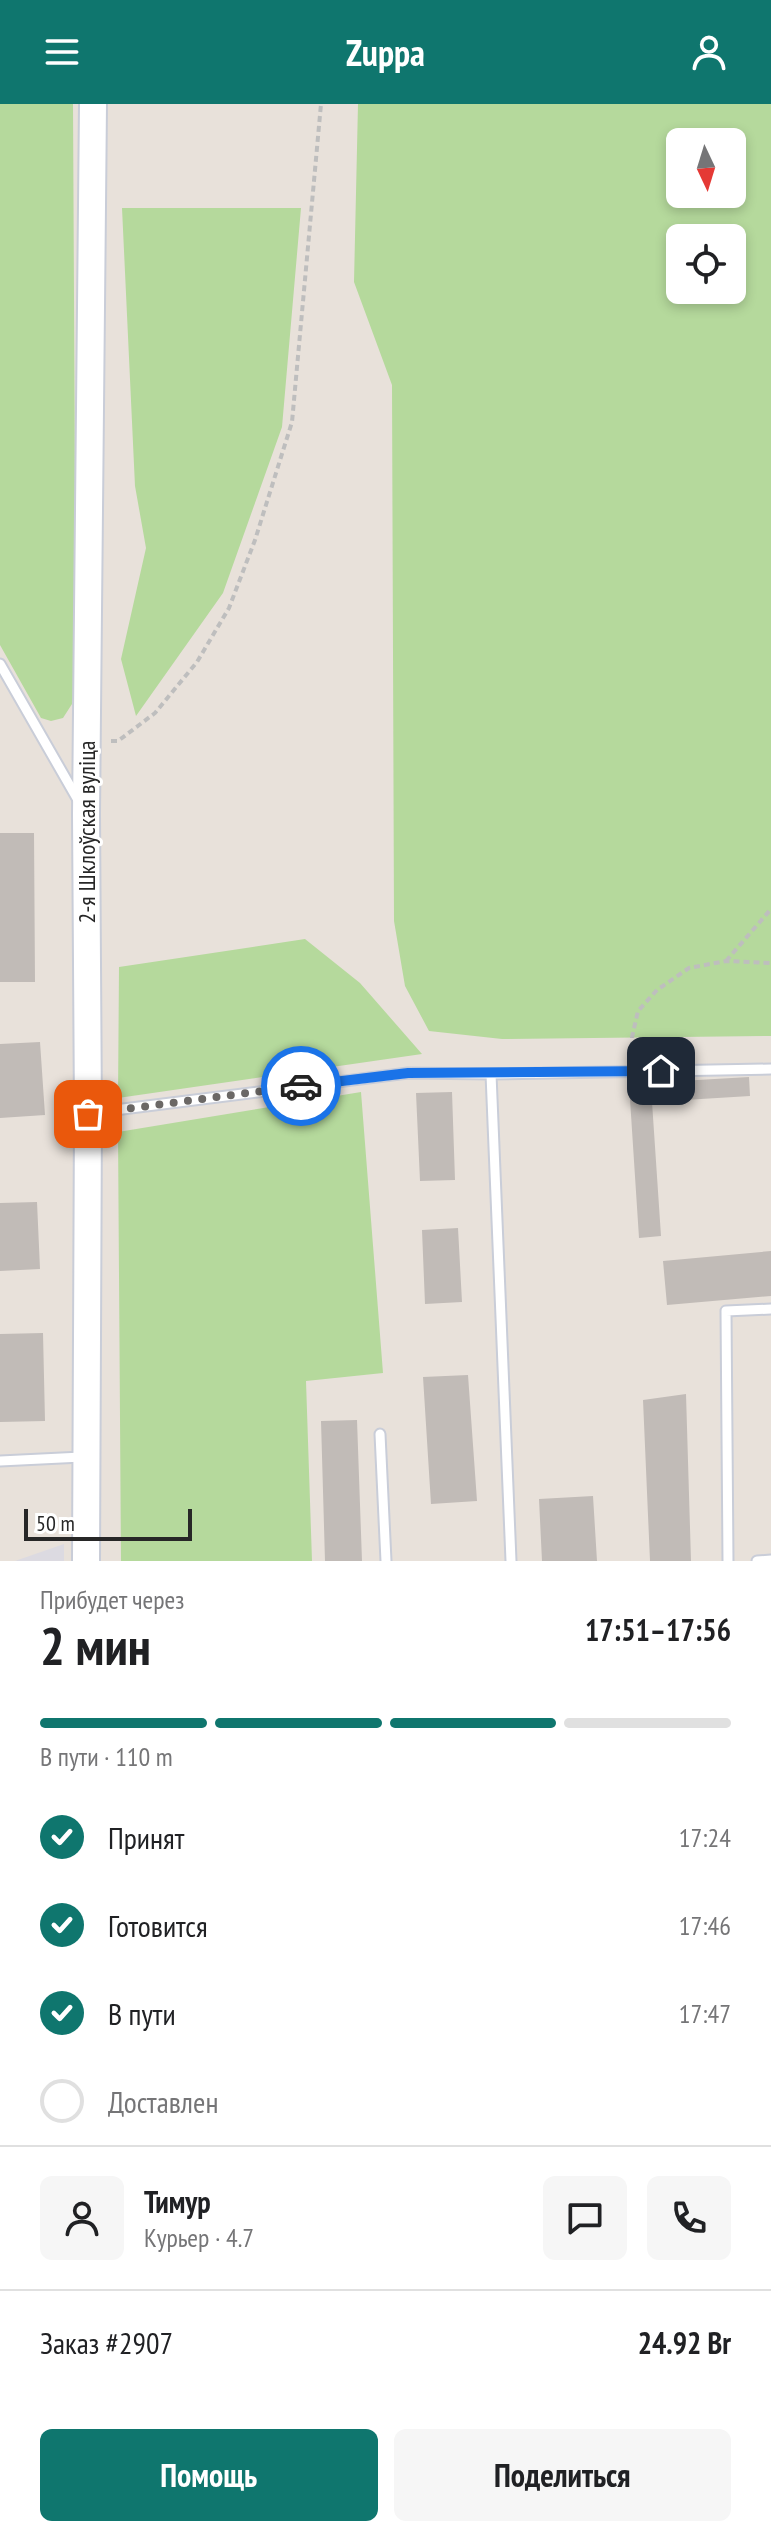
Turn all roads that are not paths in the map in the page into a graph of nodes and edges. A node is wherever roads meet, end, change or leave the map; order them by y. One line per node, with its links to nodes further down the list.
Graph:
1 (93, 104): 3 (street, 2-я Шклоўская вуліца)
2 (0, 664): 3 (lane)
3 (86, 814): 6 (street, 2-я Шклоўская вуліца)
4 (771, 1069): 5 (lane)
5 (491, 1074): 6 (lane); 14 (lane)
6 (88, 1114): 9 (street, 2-я Шклоўская вуліца)
7 (771, 1309): 15 (lane)
8 (380, 1434): 13 (lane)
9 (86, 1457): 10 (lane); 12 (street, 2-я Шклоўская вуліца)
10 (0, 1461)
11 (771, 1560): 16 (lane)
12 (86, 1561)
13 (386, 1561)
14 (511, 1561)
15 (728, 1561)
16 (757, 1561)

